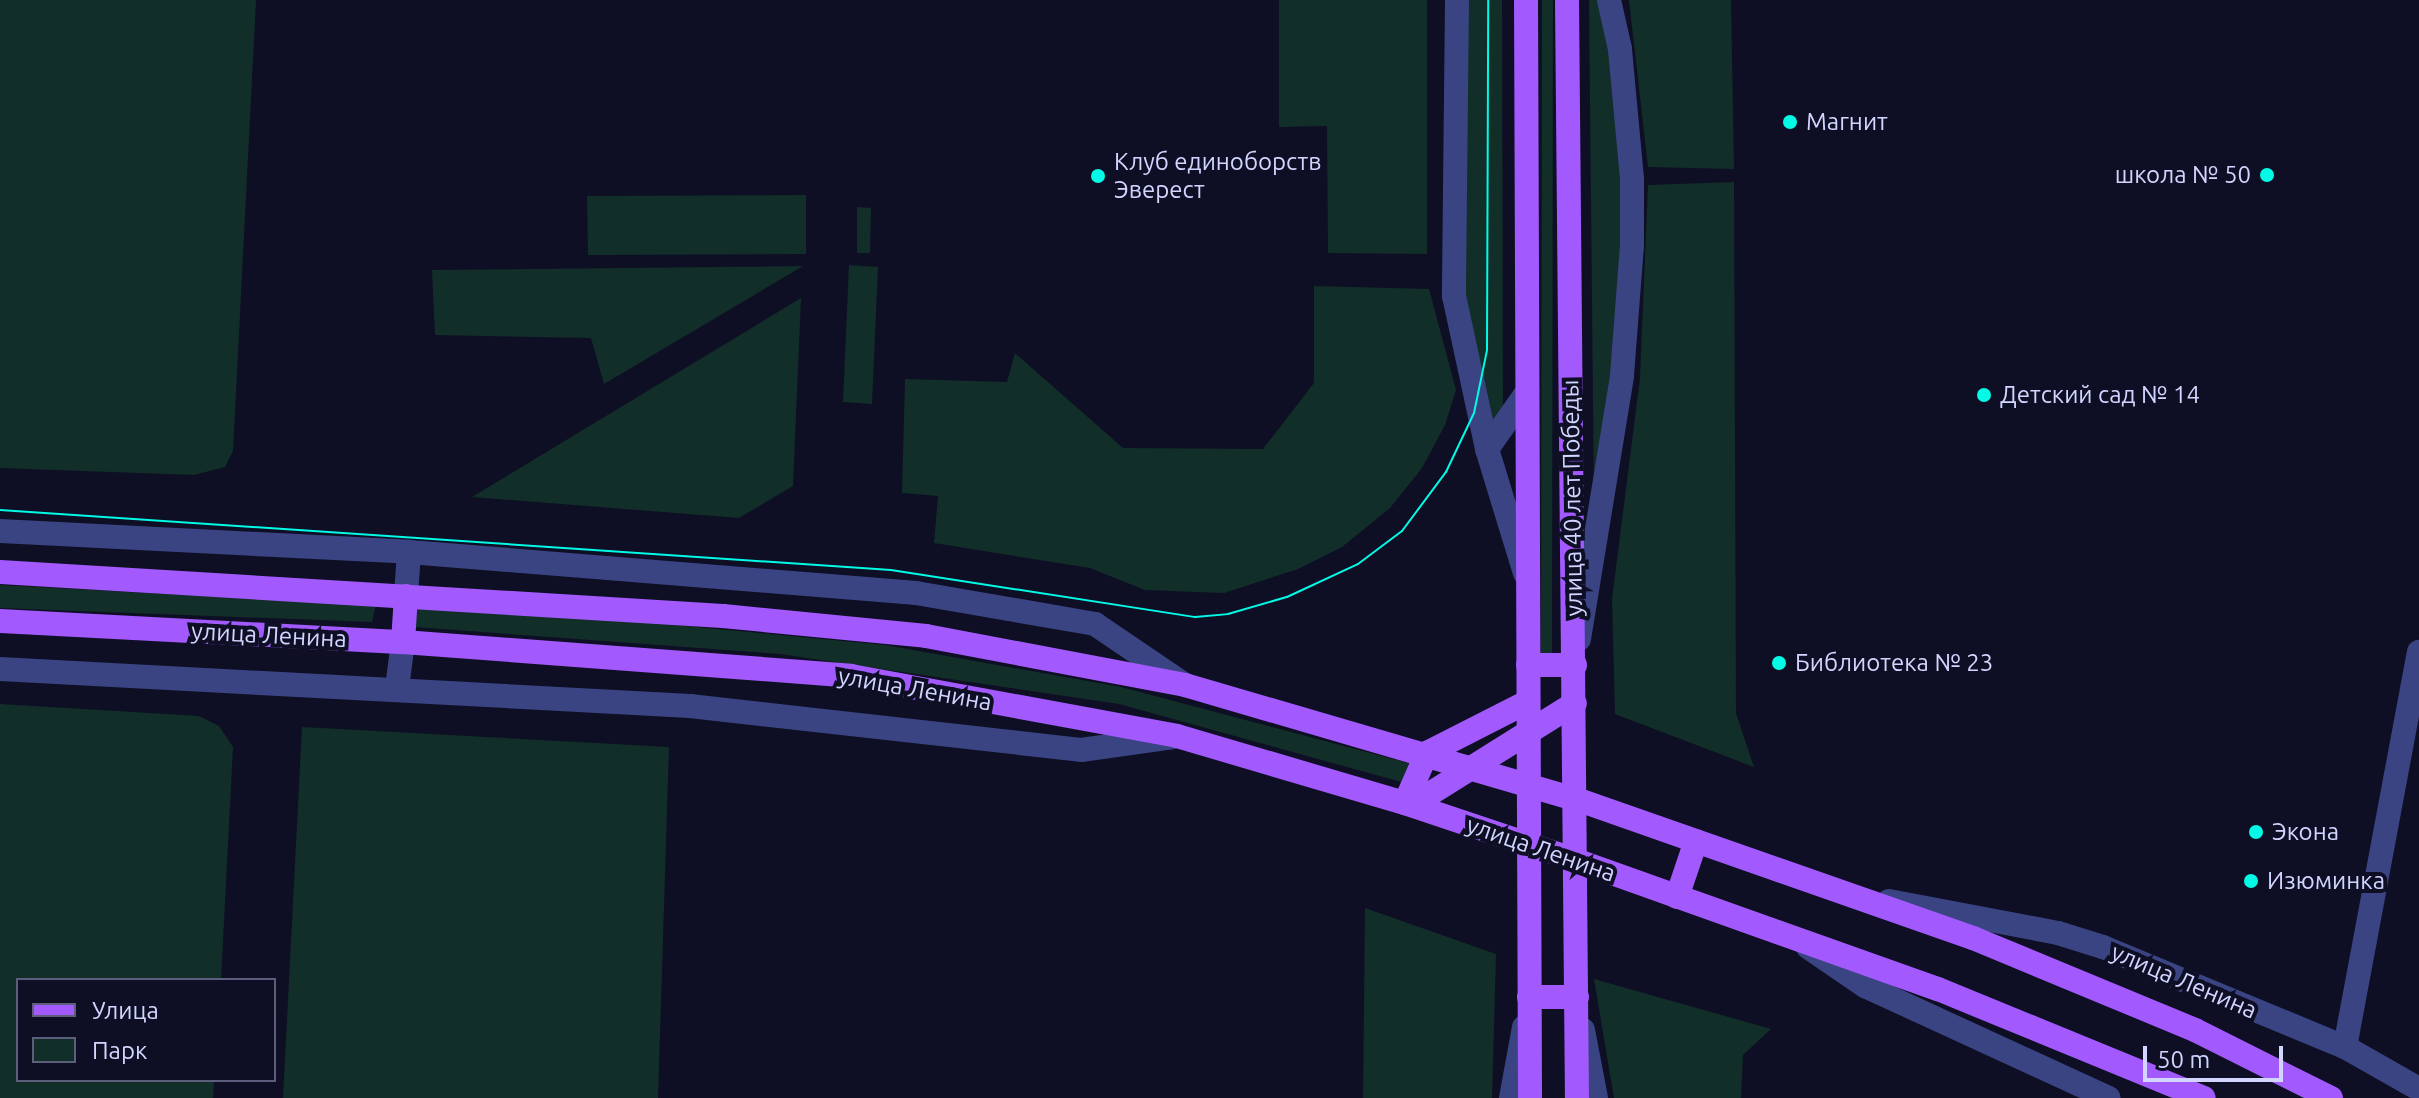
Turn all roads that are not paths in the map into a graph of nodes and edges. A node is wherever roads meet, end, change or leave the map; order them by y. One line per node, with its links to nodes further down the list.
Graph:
1 (1457, 0): 6 (street, улица 40 лет Победы)
2 (1526, 0): 5 (main road, улица 40 лет Победы)
3 (1567, 0): 16 (main road, улица 40 лет Победы)
4 (1609, 0): 16 (street, улица 40 лет Победы)
5 (1527, 392): 6 (street); 10 (main road, улица 40 лет Победы)
6 (1487, 449): 10 (street, улица 40 лет Победы)
7 (0, 531): 8 (street, улица Ленина)
8 (409, 552): 11 (street); 18 (street, улица Ленина)
9 (0, 572): 11 (main road, улица Ленина)
10 (1527, 579): 15 (main road, улица 40 лет Победы)
11 (406, 596): 13 (main road); 18 (main road, улица Ленина)
12 (0, 621): 13 (main road, улица Ленина)
13 (403, 642): 19 (street); 23 (main road, улица Ленина)
14 (2419, 652): 37 (street)
15 (1528, 665): 16 (main road); 20 (main road, улица 40 лет Победы)
16 (1575, 665): 21 (main road, улица 40 лет Победы)
17 (0, 669): 19 (street)
18 (1185, 685): 24 (main road, улица Ленина)
19 (397, 688): 23 (street)
20 (1527, 702): 22 (main road, улица 40 лет Победы); 24 (main road)
21 (1575, 703): 22 (main road); 27 (main road, улица 40 лет Победы)
22 (1528, 734): 25 (main road); 26 (main road, улица 40 лет Победы)
23 (1177, 736): 28 (main road, улица Ленина)
24 (1427, 753): 25 (main road, улица Ленина); 28 (main road)
25 (1475, 768): 26 (main road, улица Ленина); 28 (main road)
26 (1527, 784): 27 (main road, улица Ленина); 30 (main road, улица 40 лет Победы)
27 (1576, 799): 29 (main road, улица Ленина); 31 (main road, улица 40 лет Победы)
28 (1408, 804): 30 (main road, улица Ленина)
29 (1696, 841): 32 (main road, улица Ленина); 33 (main road)
30 (1528, 844): 31 (main road, улица Ленина); 35 (main road, улица 40 лет Победы)
31 (1578, 861): 33 (main road, улица Ленина); 36 (main road, улица 40 лет Победы)
32 (1842, 892): 37 (street, улица Ленина); 45 (main road, улица Ленина)
33 (1677, 897): 34 (main road, улица Ленина)
34 (1796, 939): 43 (street, улица Ленина); 44 (main road, улица Ленина)
35 (1529, 997): 36 (main road); 39 (street, улица 40 лет Победы); 40 (main road, улица 40 лет Победы)
36 (1577, 997): 41 (main road, улица 40 лет Победы); 42 (street, улица 40 лет Победы)
37 (2345, 1047): 38 (street, улица Ленина)
38 (2419, 1089)
39 (1511, 1098)
40 (1530, 1098)
41 (1577, 1098)
42 (1596, 1098)
43 (2109, 1098)
44 (2204, 1098)
45 (2331, 1098)

